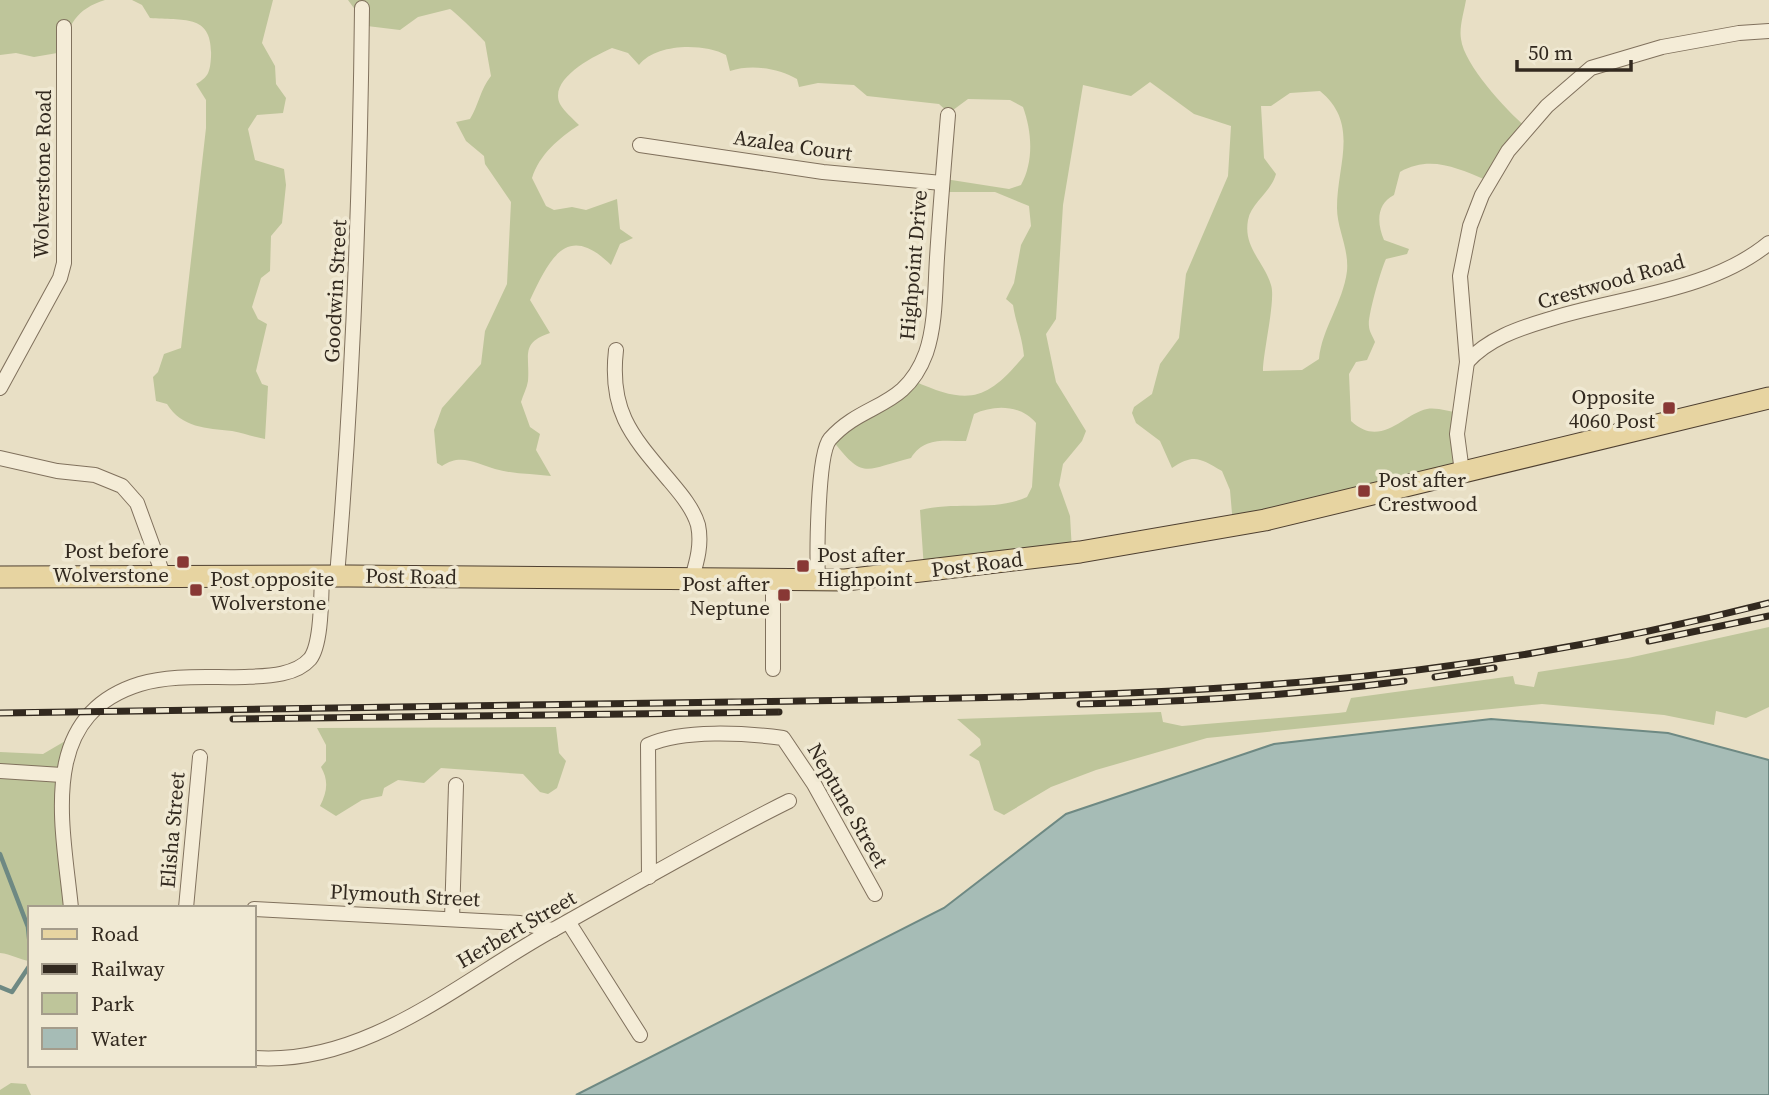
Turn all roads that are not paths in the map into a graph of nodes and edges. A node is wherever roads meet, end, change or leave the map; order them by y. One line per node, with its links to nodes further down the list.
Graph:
1 (362, 8): 15 (street, Goodwin Street)
2 (64, 27): 10 (street, Wolverstone Road)
3 (1769, 32): 9 (street)
4 (948, 115): 6 (street, Highpoint Drive)
5 (640, 145): 6 (street, Azalea Court)
6 (942, 183): 19 (street, Highpoint Drive)
7 (1769, 243): 9 (street, Crestwood Road)
8 (616, 350): 17 (street)
9 (1467, 362): 13 (street)
10 (0, 388)
11 (1769, 398): 13 (main road, Post Road)
12 (0, 458): 14 (street)
13 (1462, 472): 19 (main road, Post Road)
14 (164, 576): 15 (main road, Post Road); 16 (main road, Post Road)
15 (329, 576): 17 (main road, Post Road); 23 (street, Goodwin Street)
16 (0, 578)
17 (692, 578): 18 (main road, Post Road)
18 (774, 580): 19 (main road, Post Road); 20 (street)
19 (818, 580)
20 (773, 668)
21 (200, 757): 29 (street, Elisha Street)
22 (0, 771): 23 (street)
23 (62, 775): 28 (street, Goodwin Street)
24 (456, 785): 31 (street)
25 (789, 801): 26 (street, Herbert Street)
26 (649, 877): 27 (street, Neptune Street); 32 (street, Herbert Street)
27 (875, 894)
28 (71, 906)
29 (186, 906)
30 (256, 909): 31 (street, Plymouth Street)
31 (452, 919): 33 (street, Plymouth Street)
32 (569, 923): 33 (street, Herbert Street); 34 (street)
33 (553, 930): 35 (street, Herbert Street)
34 (640, 1035)
35 (256, 1058)

